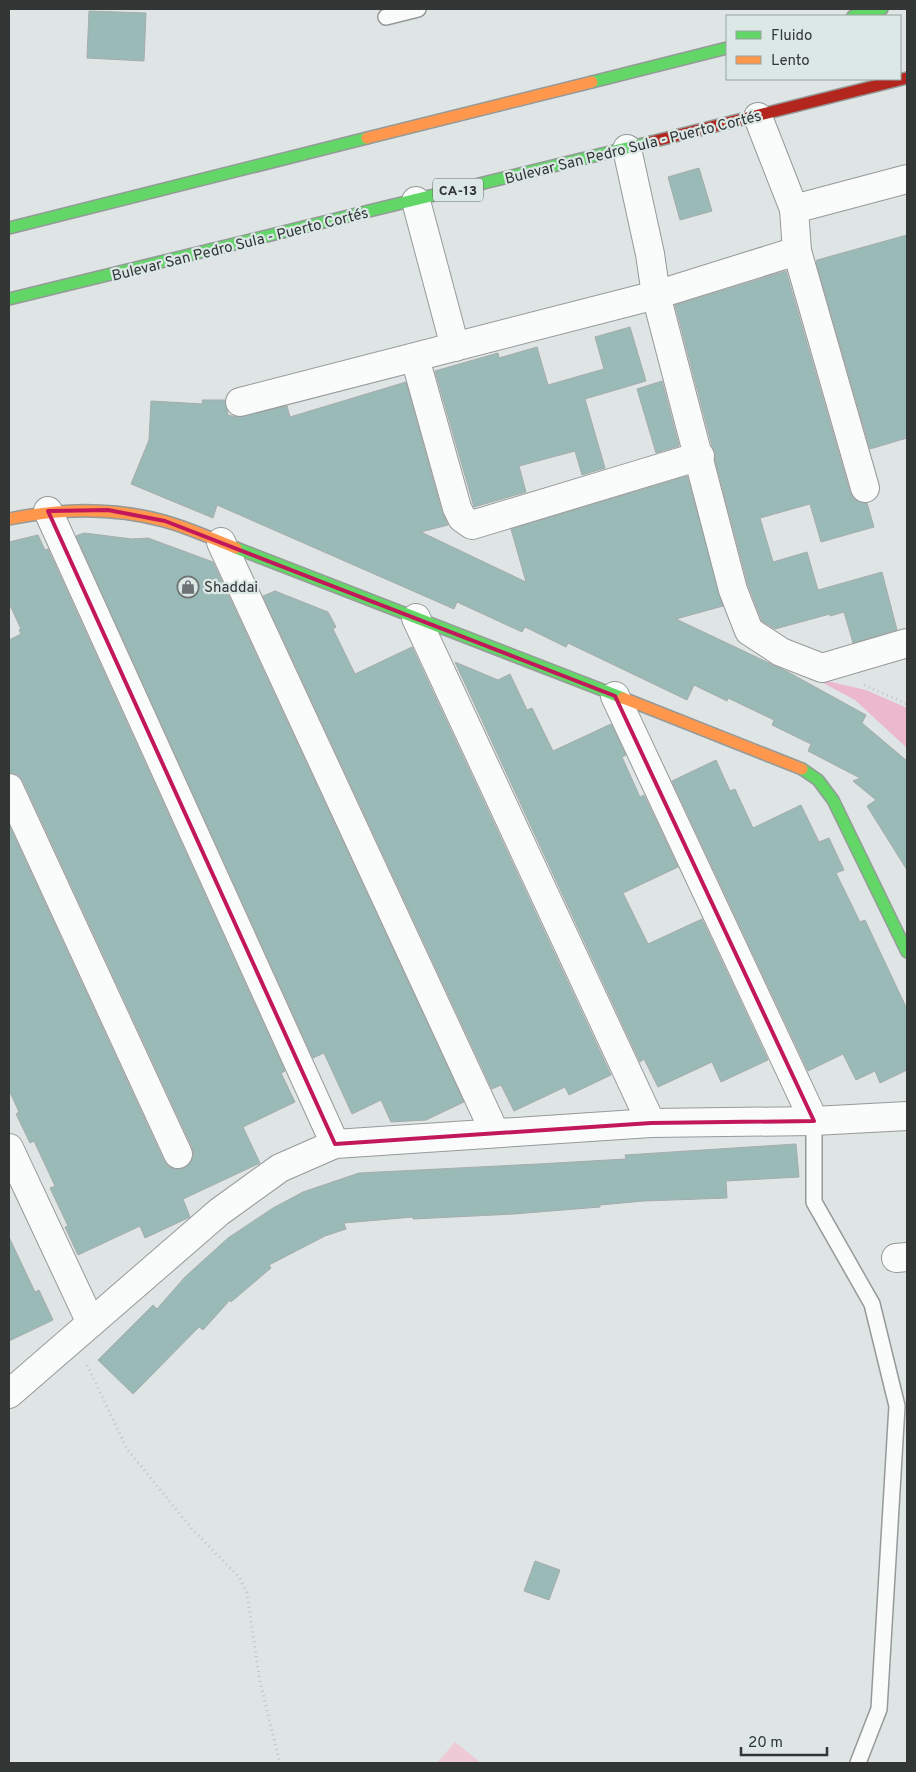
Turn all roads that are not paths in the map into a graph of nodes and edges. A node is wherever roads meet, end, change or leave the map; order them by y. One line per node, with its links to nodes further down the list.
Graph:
1 (418, 9): 4 (lane)
2 (882, 9): 3 (main road)
3 (857, 15)
4 (386, 17)
5 (726, 48): 12 (main road)
6 (899, 80): 7 (main road, Bulevar San Pedro Sula - Puerto Cortés / CA-13)
7 (758, 117): 8 (main road, Bulevar San Pedro Sula - Puerto Cortés / CA-13); 11 (street)
8 (627, 149): 10 (main road, Bulevar San Pedro Sula - Puerto Cortés / CA-13); 14 (street)
9 (907, 178): 11 (street)
10 (416, 201): 15 (main road, Bulevar San Pedro Sula - Puerto Cortés / CA-13); 16 (street)
11 (794, 209): 13 (street)
12 (9, 228)
13 (797, 251): 14 (street); 20 (street)
14 (656, 295): 16 (street); 19 (street)
15 (9, 299)
16 (455, 347): 17 (street)
17 (415, 358): 18 (street); 19 (street)
18 (240, 402)
19 (700, 456): 25 (street)
20 (865, 488)
21 (48, 511): 22 (main road); 23 (main road); 33 (street)
22 (9, 519)
23 (221, 542): 24 (main road); 32 (street)
24 (416, 618): 26 (main road); 31 (street)
25 (907, 643)
26 (614, 696): 28 (main road); 30 (street)
27 (9, 788): 35 (street)
28 (907, 952)
29 (907, 1116): 30 (street)
30 (814, 1121): 31 (street); 38 (lane)
31 (651, 1122): 32 (street)
32 (495, 1133): 33 (street)
33 (335, 1144): 36 (street)
34 (9, 1148): 36 (street)
35 (178, 1154)
36 (83, 1331): 37 (street)
37 (9, 1394)
38 (858, 1763)

